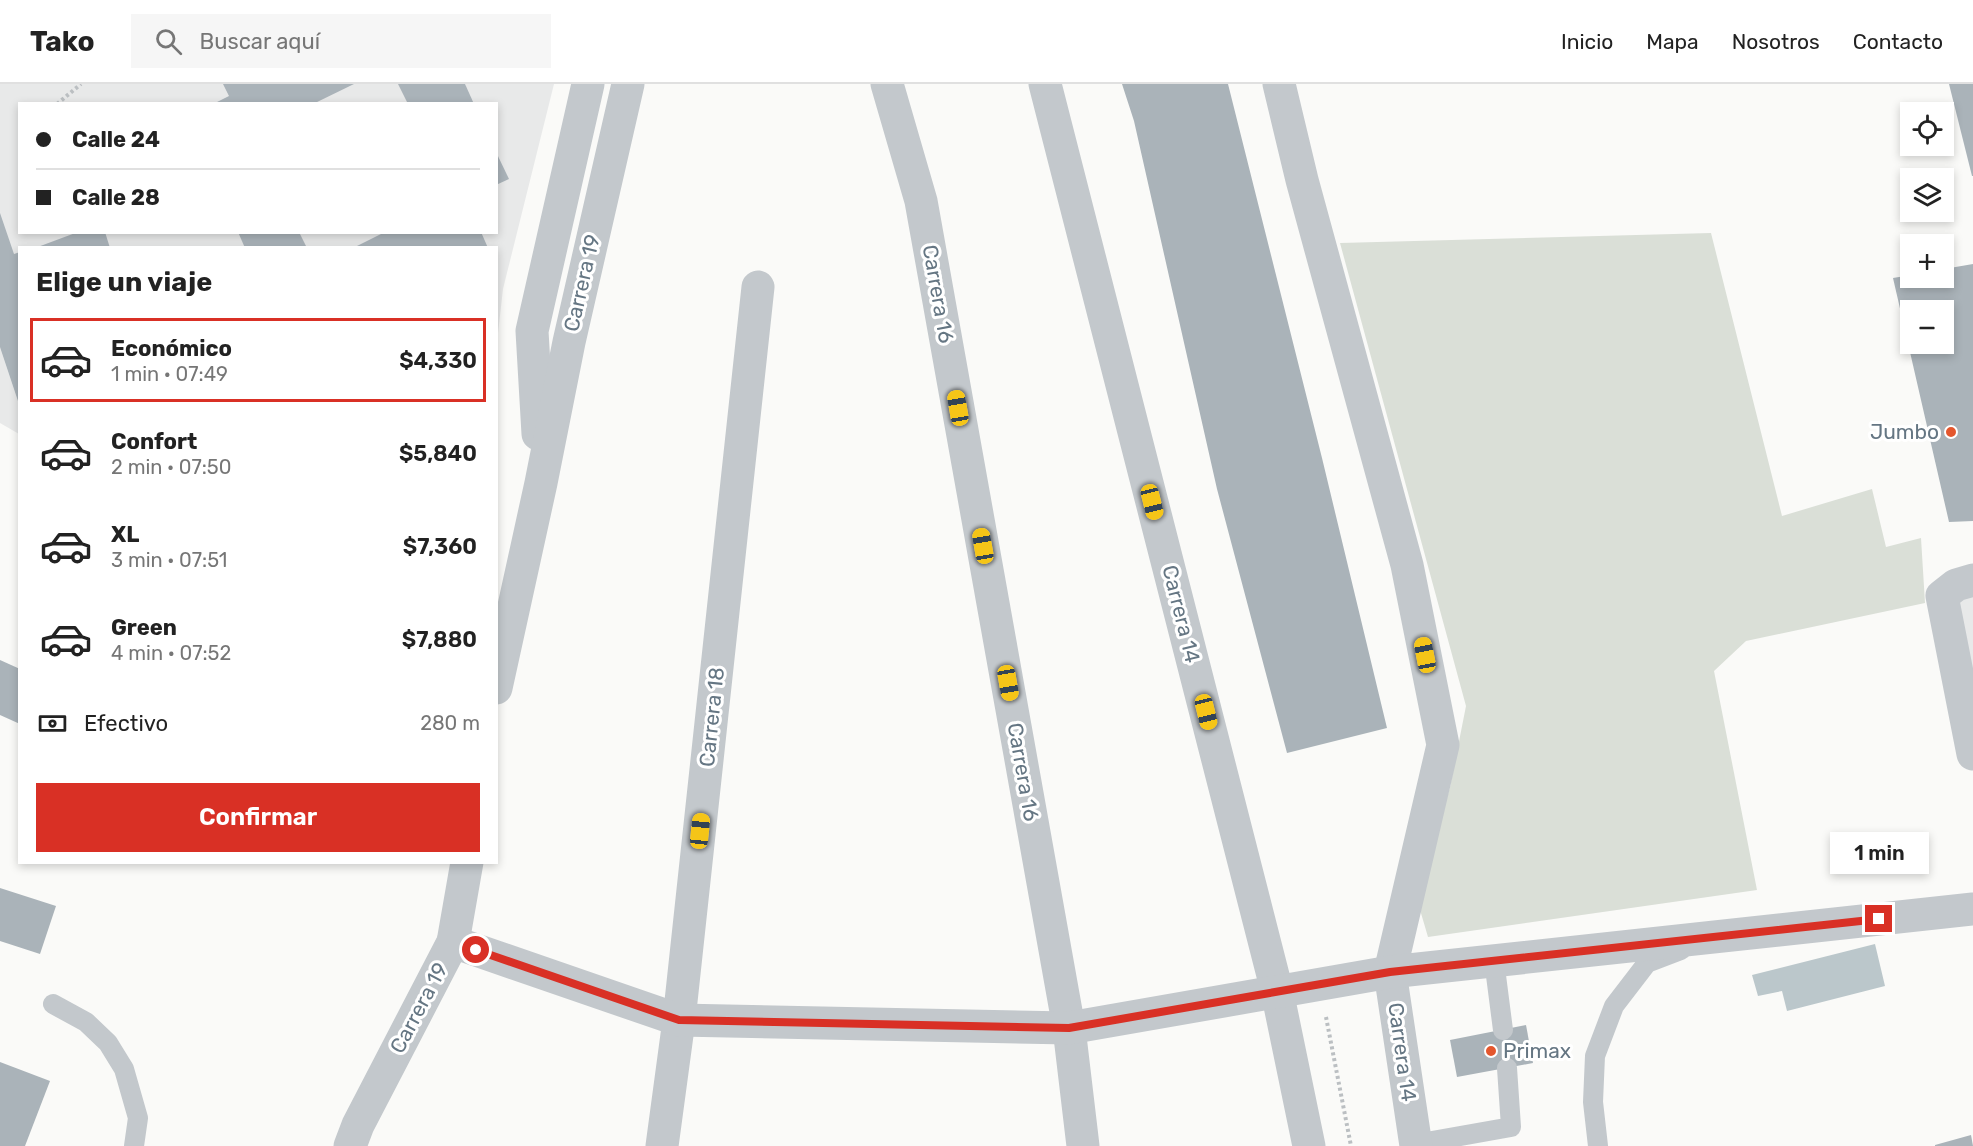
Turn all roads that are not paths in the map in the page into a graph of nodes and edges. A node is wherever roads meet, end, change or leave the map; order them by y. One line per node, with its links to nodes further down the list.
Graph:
1 (588, 84): 7 (street, Carrera 19)
2 (628, 84): 7 (street, Carrera 19)
3 (887, 84): 20 (street, Carrera 16)
4 (1045, 84): 17 (street, Carrera 14)
5 (1279, 84): 16 (street, Carrera 14)
6 (758, 287): 19 (street, Carrera 18)
7 (542, 483): 9 (street, Carrera 19)
8 (1973, 580): 10 (street)
9 (498, 679)
10 (1973, 754)
11 (467, 864): 14 (street, Carrera 19)
12 (1973, 909): 13 (street)
13 (1713, 937): 15 (street); 29 (lane)
14 (453, 942): 19 (street); 25 (street, Carrera 19)
15 (1494, 960): 16 (street); 21 (lane)
16 (1390, 972): 17 (street); 23 (street, Carrera 14)
17 (1277, 991): 20 (street); 28 (street, Carrera 14)
18 (53, 1004): 24 (lane)
19 (679, 1020): 20 (street); 26 (street, Carrera 18)
20 (1069, 1028): 27 (street, Carrera 16)
21 (1503, 1030)
22 (1507, 1068): 23 (lane)
23 (1416, 1145)
24 (134, 1146)
25 (350, 1146)
26 (662, 1146)
27 (1083, 1146)
28 (1309, 1146)
29 (1598, 1146)

